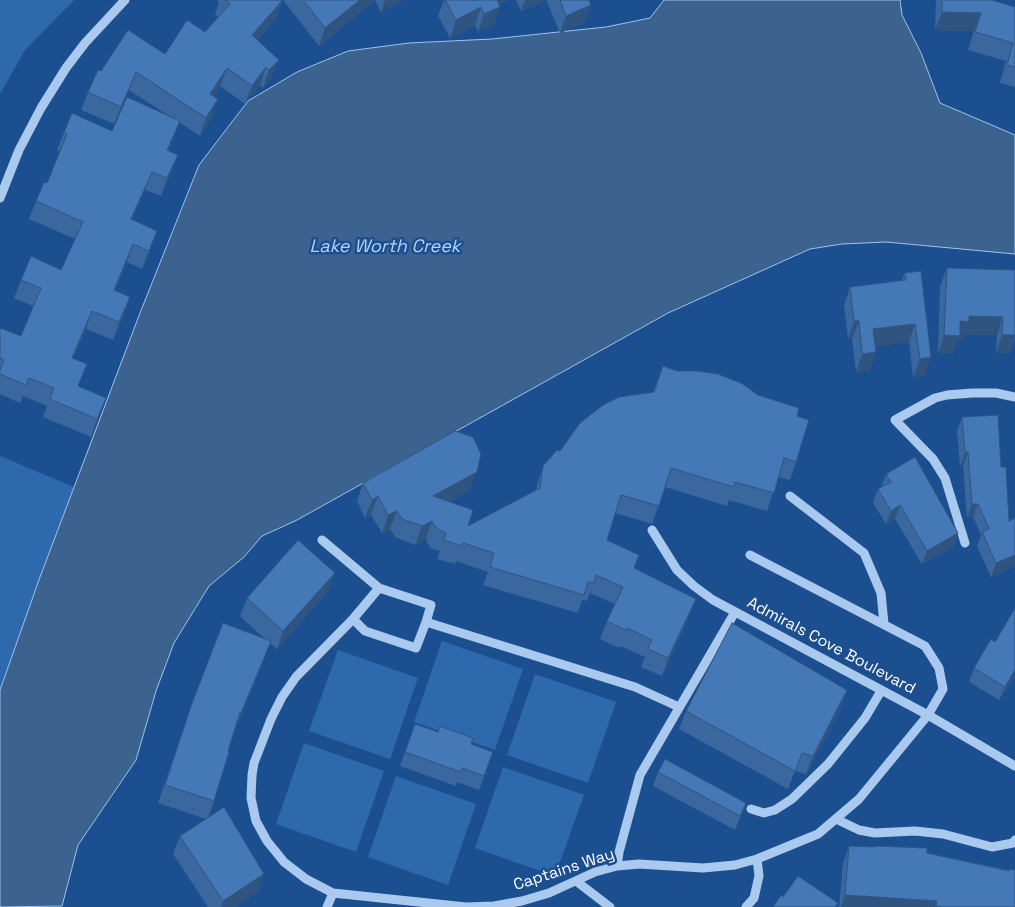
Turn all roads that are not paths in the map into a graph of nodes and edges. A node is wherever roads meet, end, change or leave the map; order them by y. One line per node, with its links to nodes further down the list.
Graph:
1 (125, 0): 2 (street)
2 (0, 198)
3 (1015, 397): 7 (street)
4 (790, 496): 13 (street)
5 (652, 530): 10 (street, Admirals Cove Boulevard)
6 (322, 540): 9 (street)
7 (965, 543)
8 (750, 555): 13 (street, Captains Way)
9 (379, 588): 11 (street, Captains Way); 12 (street)
10 (735, 612): 14 (street, Admirals Cove Boulevard); 15 (street)
11 (353, 619): 12 (street); 24 (street, Captains Way)
12 (426, 622): 15 (street)
13 (884, 624): 16 (street, Captains Way)
14 (882, 691): 16 (street, Admirals Cove Boulevard); 18 (street)
15 (679, 707): 22 (street)
16 (928, 715): 17 (street, Admirals Cove Boulevard); 19 (street, Captains Way)
17 (1015, 766)
18 (751, 809)
19 (836, 819): 20 (street); 21 (street, Captains Way)
20 (1015, 840)
21 (757, 858): 22 (street, Captains Way); 27 (street)
22 (617, 866): 23 (street, Captains Way)
23 (576, 881): 24 (street, Captains Way); 26 (street)
24 (333, 892): 25 (street)
25 (327, 907)
26 (610, 907)
27 (746, 907)

